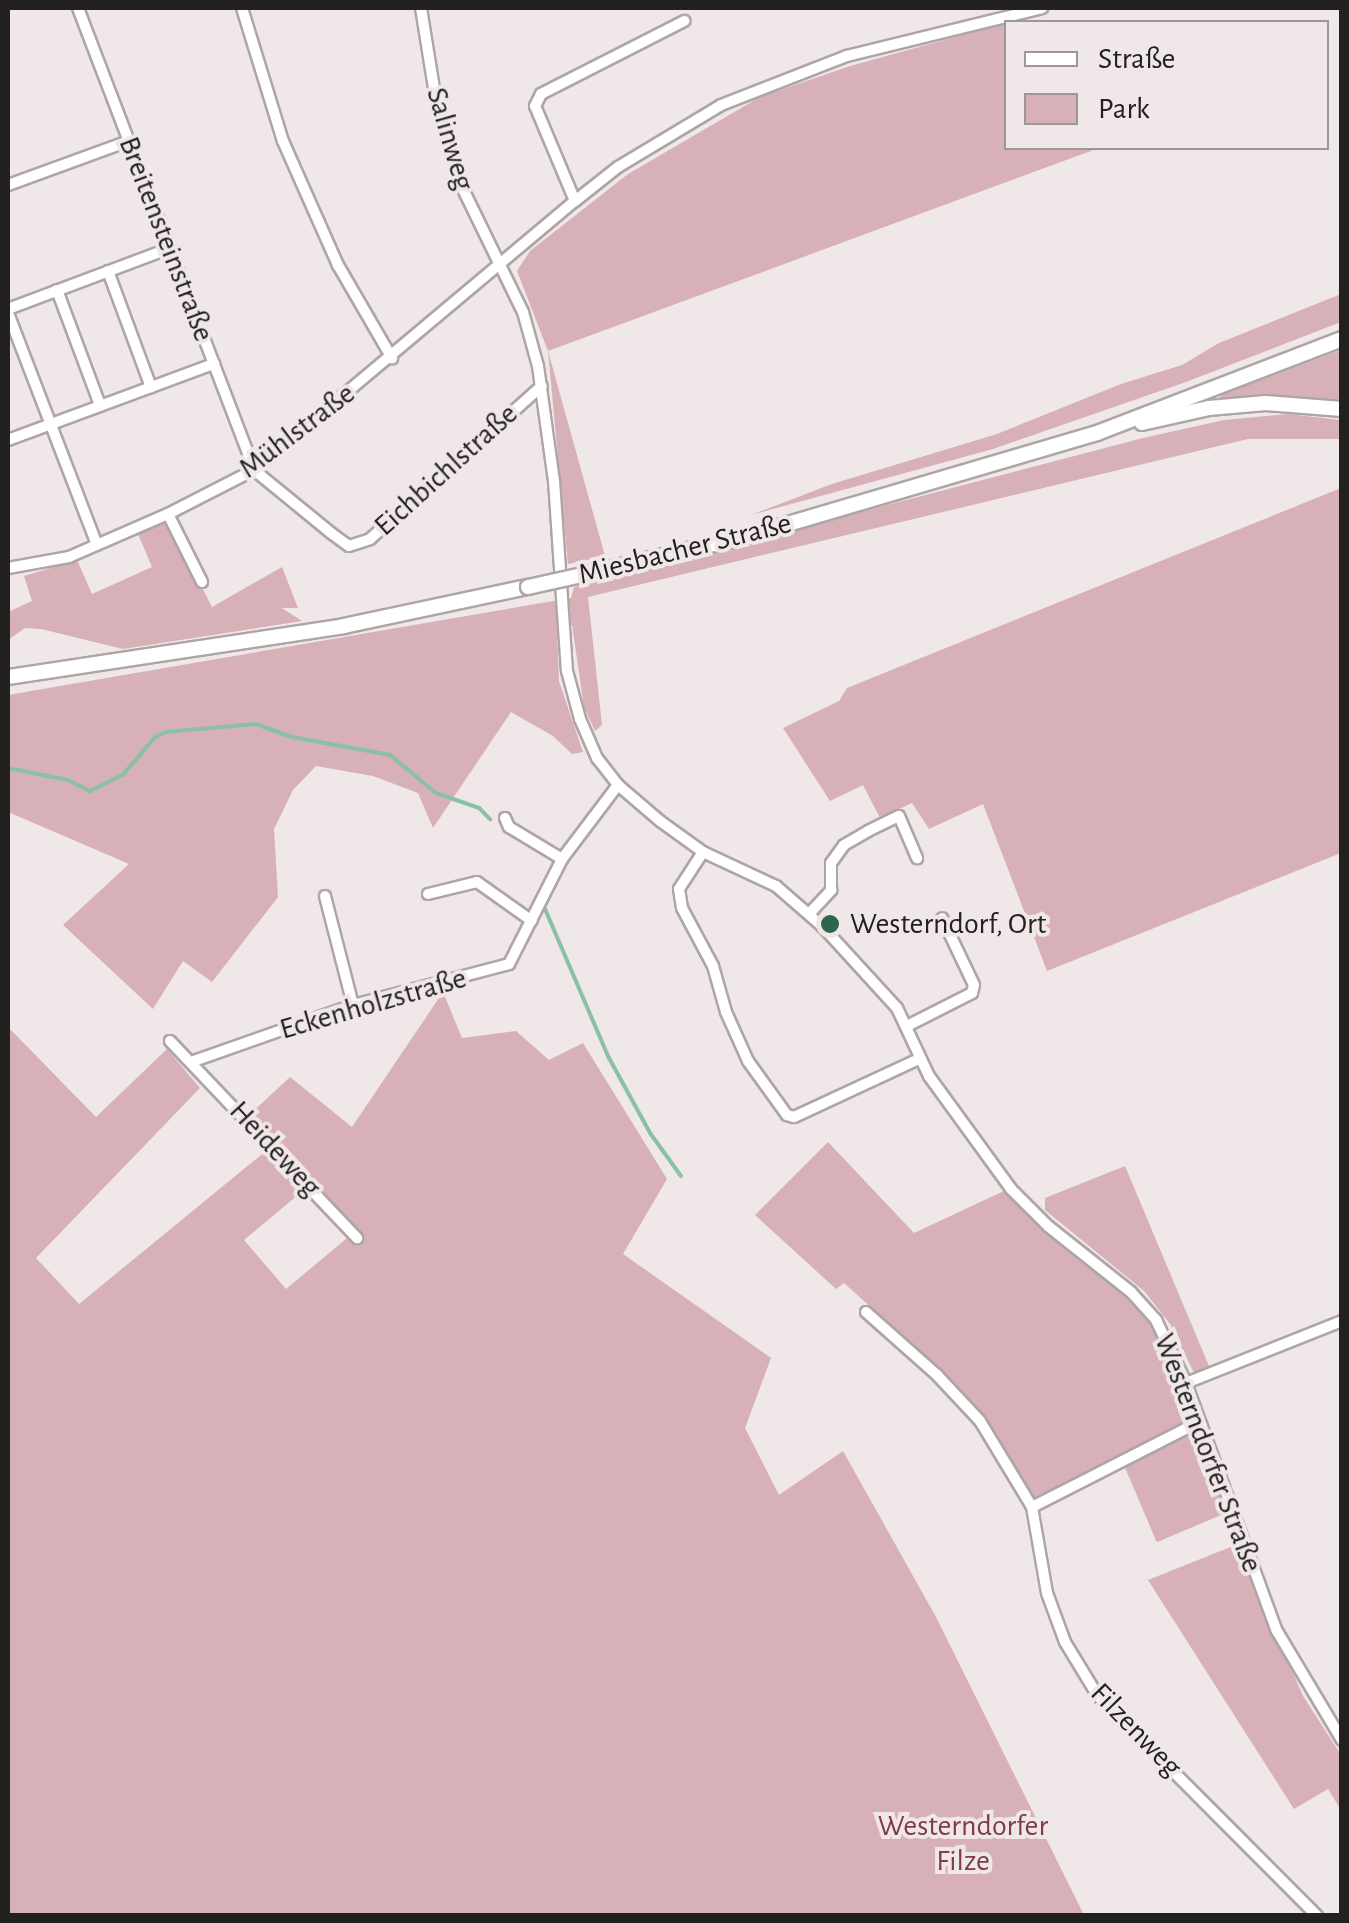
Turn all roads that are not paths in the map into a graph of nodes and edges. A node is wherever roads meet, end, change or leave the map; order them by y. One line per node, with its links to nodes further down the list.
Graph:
1 (78, 8): 6 (street, Breitensteinstraße)
2 (242, 8): 15 (street)
3 (421, 8): 10 (street, Salinweg)
4 (1042, 8): 8 (street, Mühlstraße)
5 (684, 21): 8 (street)
6 (129, 141): 7 (street); 9 (street, Breitensteinstraße)
7 (8, 185)
8 (575, 200): 10 (street, Mühlstraße)
9 (170, 248): 11 (street); 16 (street, Breitensteinstraße)
10 (502, 263): 15 (street, Mühlstraße); 17 (street, Westerndorfer Straße)
11 (108, 272): 12 (street); 18 (street)
12 (58, 290): 13 (street); 19 (street)
13 (8, 311): 21 (street)
14 (1342, 339): 22 (main road, Miesbacher Straße)
15 (392, 358): 24 (street, Mühlstraße)
16 (214, 364): 18 (street); 24 (street, Breitensteinstraße)
17 (542, 386): 24 (street, Eichbichlstraße); 30 (street, Westerndorfer Straße)
18 (151, 387): 19 (street)
19 (100, 406): 21 (street)
20 (1342, 409): 22 (main road)
21 (48, 424): 23 (street); 26 (street)
22 (1098, 433): 29 (main road, Miesbacher Straße, bridge)
23 (8, 440)
24 (254, 470): 25 (street, Mühlstraße)
25 (168, 514): 26 (street, Mühlstraße); 28 (street)
26 (97, 545): 27 (street, Mühlstraße)
27 (8, 568)
28 (202, 582)
29 (8, 677)
30 (618, 785): 32 (street, Westerndorfer Straße); 34 (street, Eckenholzstraße)
31 (505, 818): 34 (street)
32 (702, 852): 37 (street, Westerndorfer Straße); 43 (street)
33 (917, 858): 37 (street)
34 (562, 859): 39 (street, Eckenholzstraße)
35 (428, 894): 39 (street)
36 (325, 896): 40 (street)
37 (809, 914): 41 (street, Westerndorfer Straße)
38 (942, 918): 41 (street)
39 (532, 922): 40 (street, Eckenholzstraße)
40 (352, 1005): 44 (street, Eckenholzstraße)
41 (908, 1026): 43 (street, Westerndorfer Straße)
42 (170, 1041): 44 (street, Heideweg)
43 (919, 1059): 48 (street, Westerndorfer Straße)
44 (191, 1062): 45 (street, Heideweg)
45 (357, 1238)
46 (866, 1312): 50 (street)
47 (1342, 1321): 48 (street)
48 (1186, 1383): 49 (street, Westerndorfer Straße)
49 (1197, 1422): 50 (street); 51 (street, Westerndorfer Straße)
50 (1032, 1507): 52 (street, Filzenweg)
51 (1342, 1740)
52 (1317, 1916)

